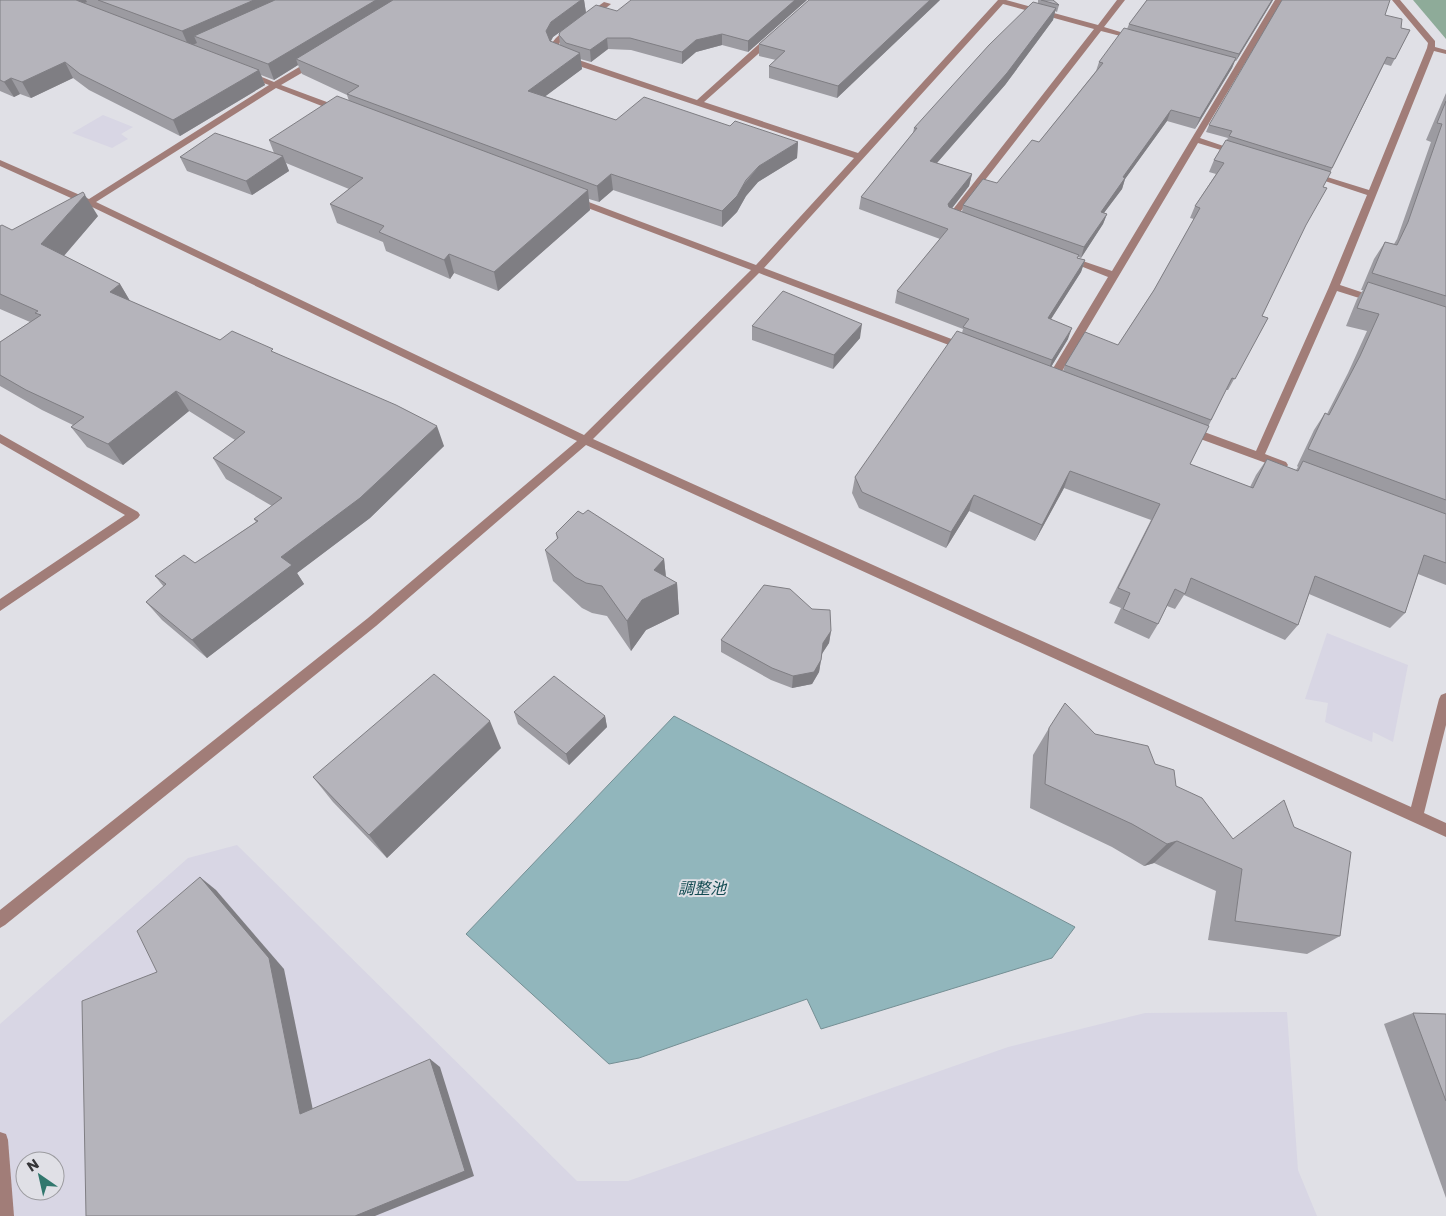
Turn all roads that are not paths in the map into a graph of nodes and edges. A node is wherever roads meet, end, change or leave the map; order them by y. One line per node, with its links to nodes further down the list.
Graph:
1 (593, 0): 6 (street)
2 (1121, 0): 7 (street)
3 (1279, 0): 17 (street)
4 (1396, 0): 10 (street)
5 (1002, 1): 7 (street); 19 (street)
6 (609, 2): 15 (street)
7 (1101, 28): 9 (street); 26 (street)
8 (778, 32): 15 (street)
9 (1147, 41)
10 (1430, 48): 11 (street); 22 (street)
11 (1446, 52)
12 (324, 55): 14 (street)
13 (241, 72): 14 (street)
14 (275, 85): 16 (street); 24 (street)
15 (698, 103): 19 (street)
16 (349, 113)
17 (1194, 139): 18 (street); 29 (street)
18 (1251, 156)
19 (861, 157): 28 (street)
20 (0, 163): 24 (street)
21 (1298, 171): 22 (street)
22 (1373, 194): 30 (street)
23 (569, 197): 28 (street)
24 (90, 203): 25 (street); 36 (street)
25 (73, 212)
26 (970, 224)
27 (1059, 256): 29 (street)
28 (758, 269): 32 (street); 36 (street)
29 (1113, 276): 33 (street)
30 (1334, 287): 31 (street); 37 (street)
31 (1381, 302)
32 (978, 352)
33 (1051, 380)
34 (1178, 426): 37 (street)
35 (0, 438): 39 (street)
36 (585, 440): 41 (street); 43 (street)
37 (1259, 456): 38 (street)
38 (1295, 470)
39 (0, 606)
40 (1446, 699): 41 (street)
41 (1416, 816): 42 (street)
42 (1446, 830)
43 (0, 920)
44 (0, 1140): 45 (street)
45 (5, 1216)

